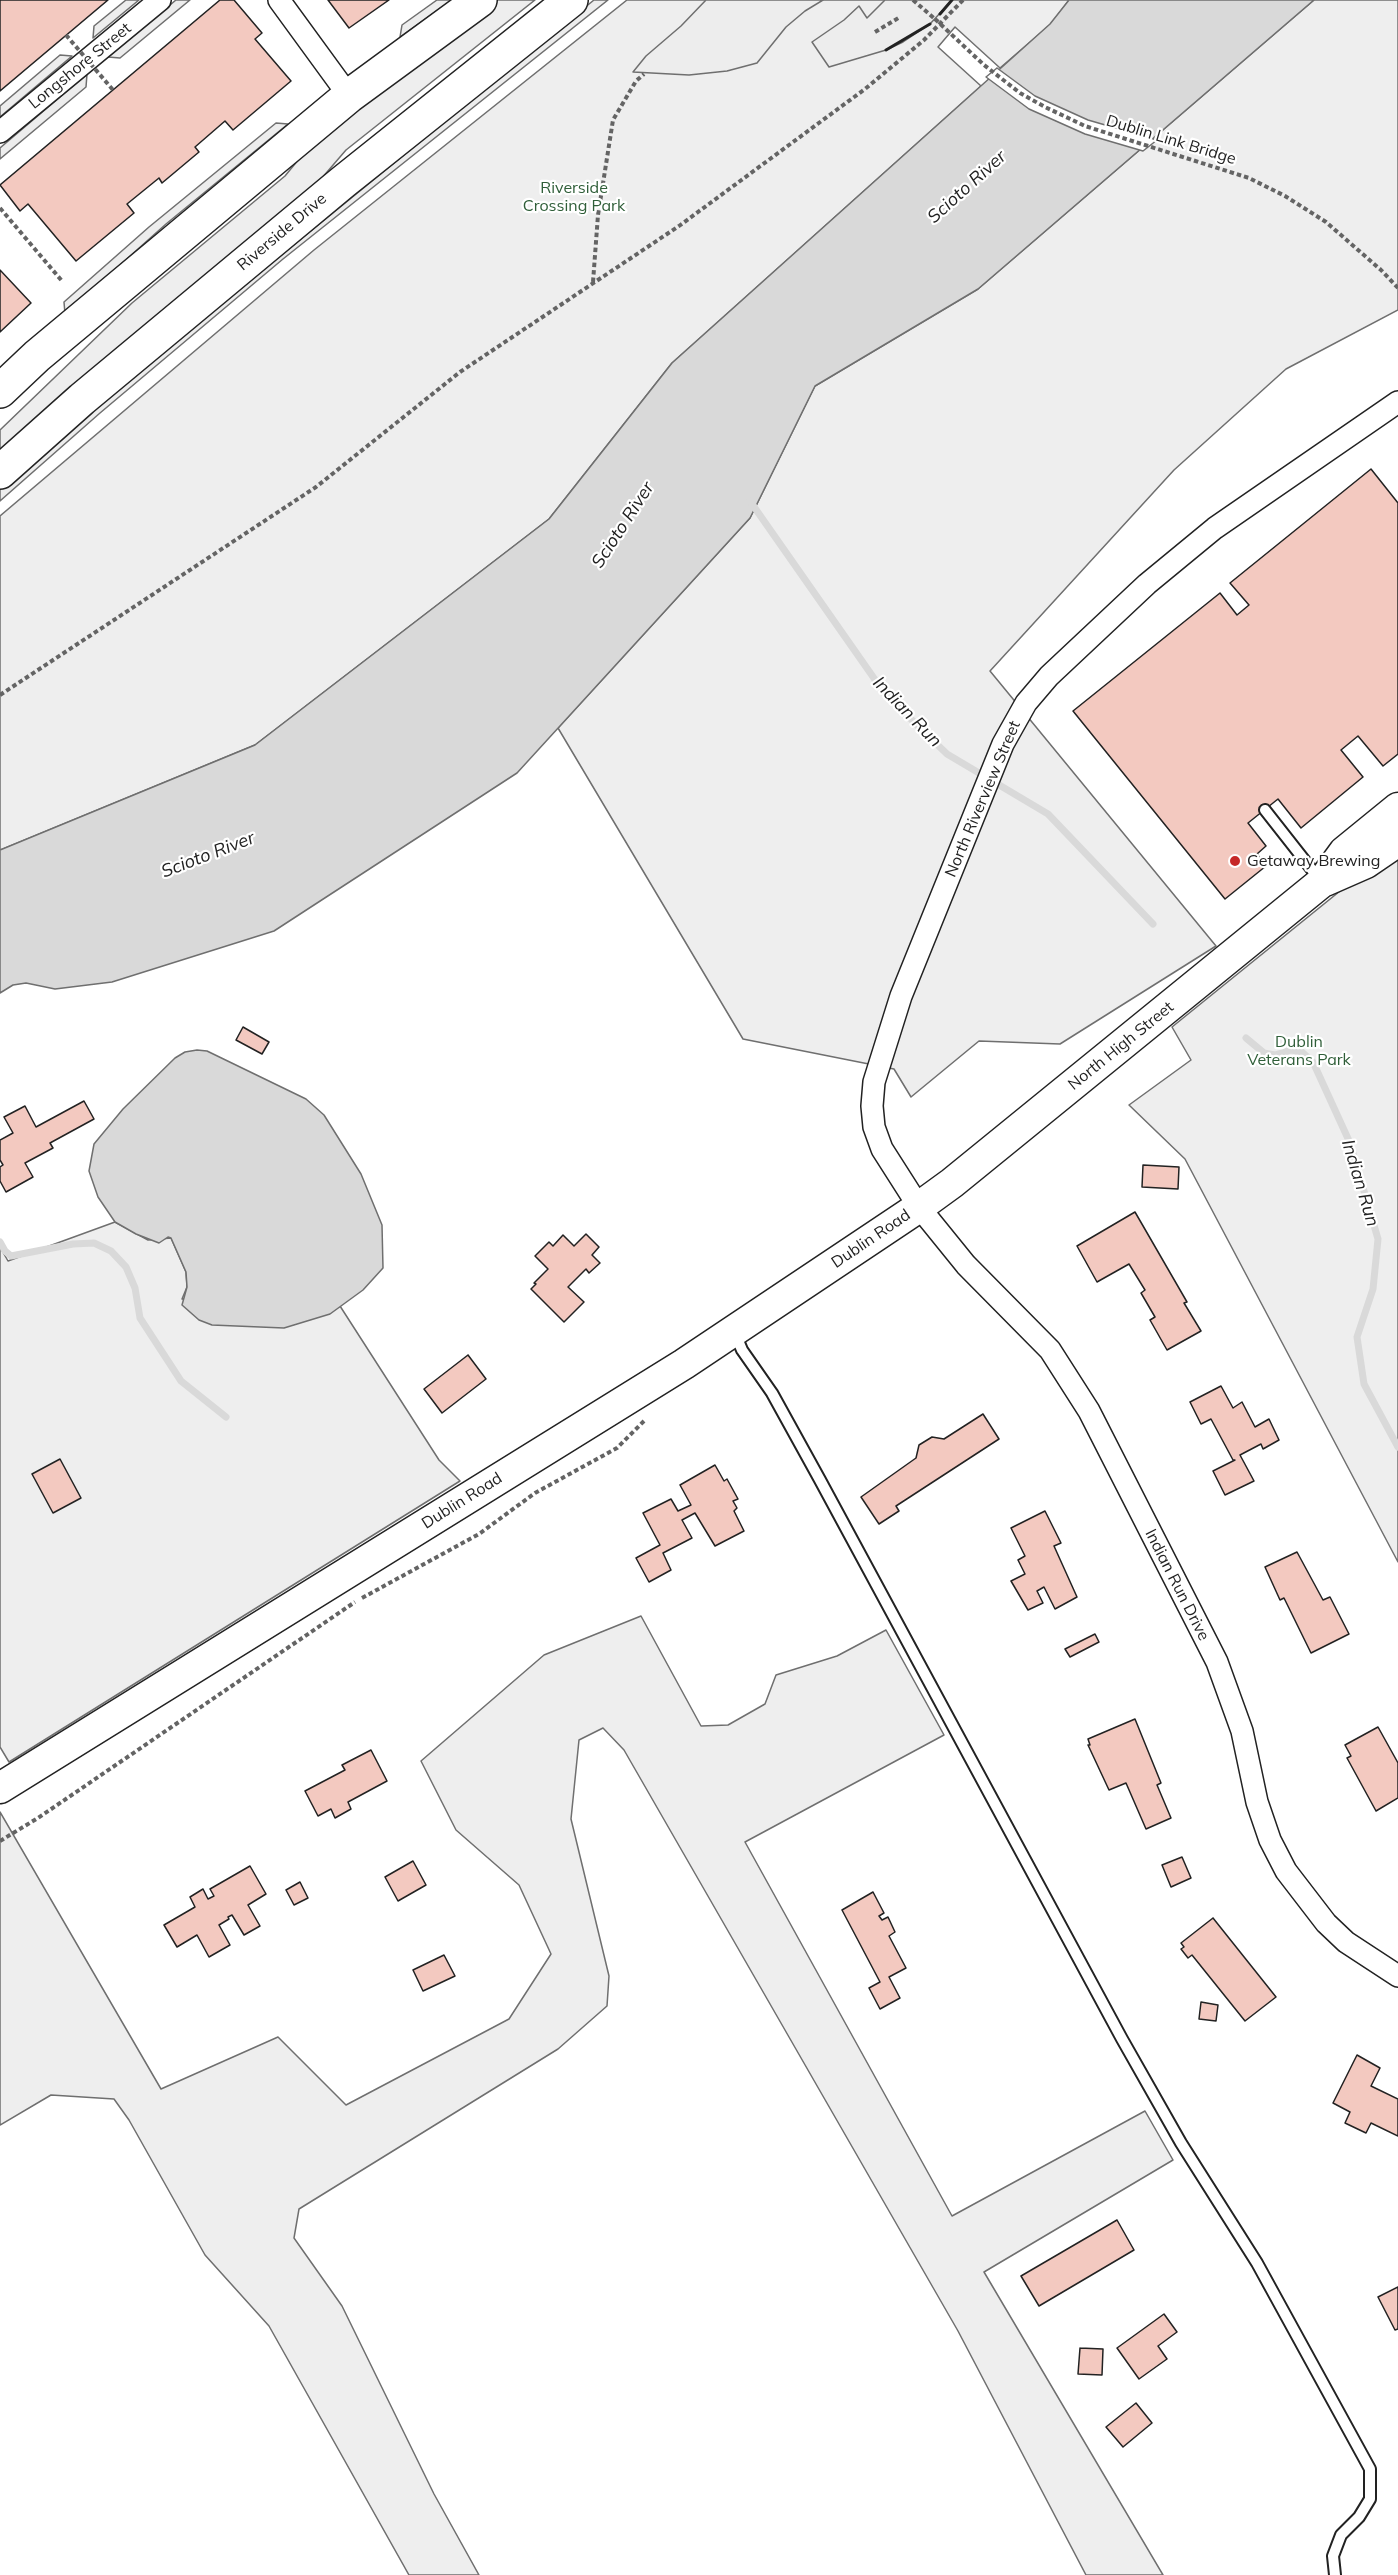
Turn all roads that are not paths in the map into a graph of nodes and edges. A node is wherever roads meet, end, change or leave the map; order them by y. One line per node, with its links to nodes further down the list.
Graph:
1 (160, 0): 6 (street, Longshore Street)
2 (279, 0): 5 (street)
3 (480, 0): 5 (main road)
4 (572, 0): 9 (main road, Riverside Drive)
5 (349, 96): 7 (main road)
6 (0, 132)
7 (0, 391)
8 (1398, 402): 14 (street, North Riverview Street)
9 (0, 472)
10 (1398, 808): 13 (main road, North High Street)
11 (1265, 810): 13 (lane)
12 (1398, 841): 13 (main road, North High Street)
13 (1322, 882): 14 (main road, North High Street)
14 (919, 1207): 15 (main road, Dublin Road); 17 (street, Indian Run Drive)
15 (734, 1331): 16 (main road, Dublin Road); 18 (lane)
16 (0, 1788)
17 (1398, 1976)
18 (1335, 2575)

